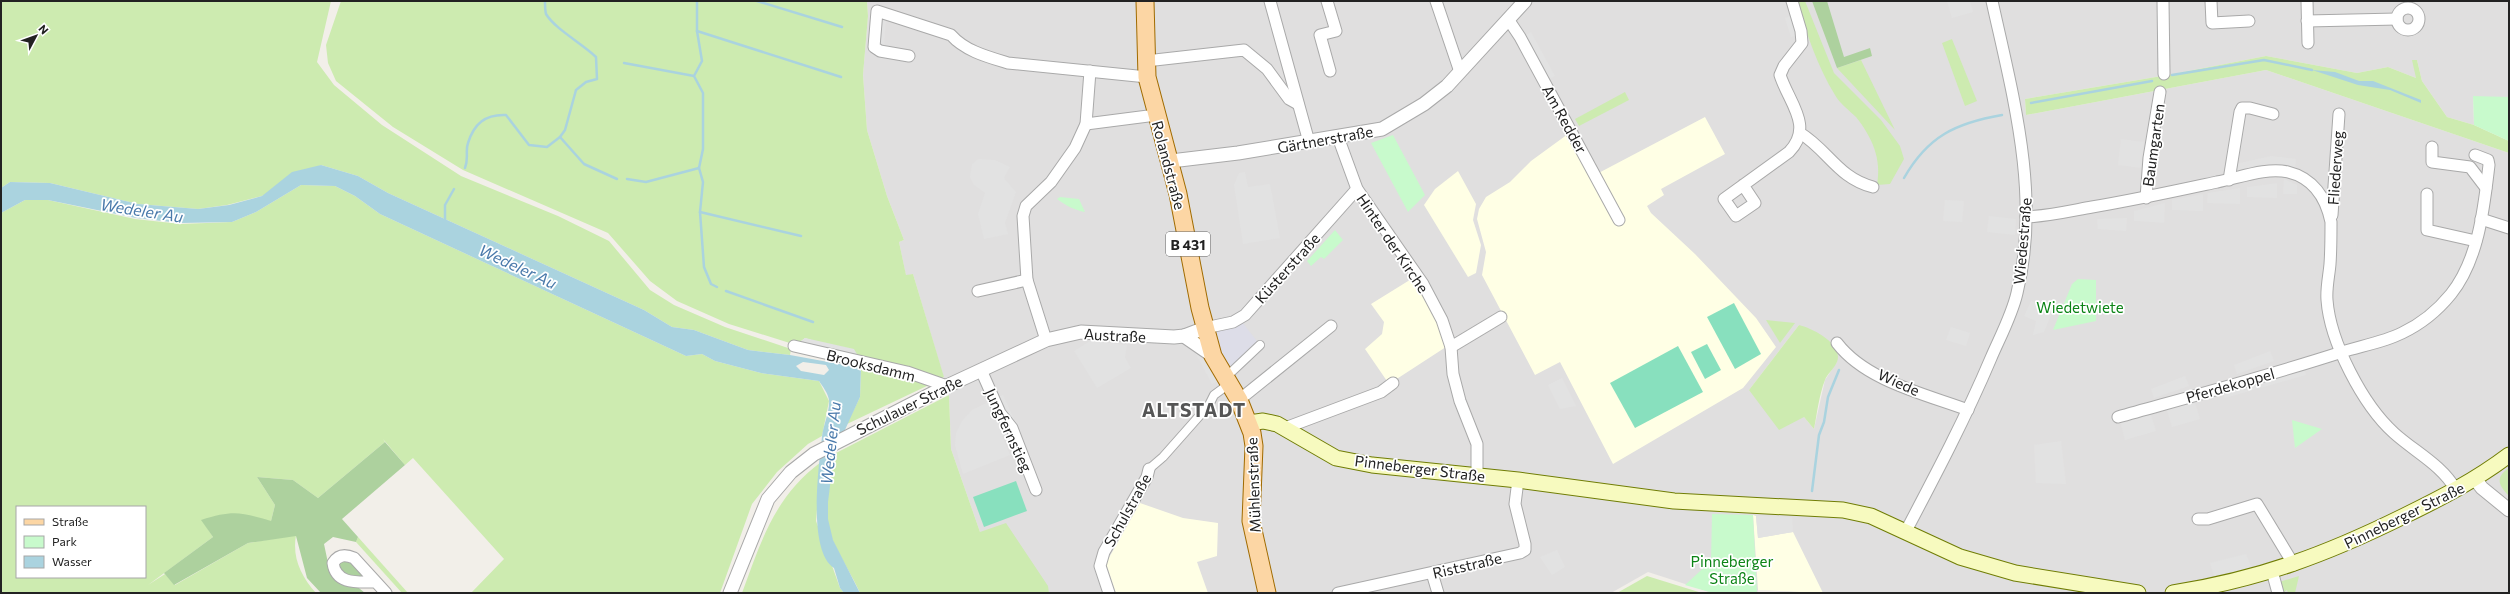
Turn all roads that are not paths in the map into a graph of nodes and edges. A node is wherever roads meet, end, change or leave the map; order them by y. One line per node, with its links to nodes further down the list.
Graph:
1 (1145, 1): 18 (main road, Rolandstraße / B 431)
2 (1270, 1): 24 (street)
3 (1327, 1): 20 (street)
4 (1436, 1): 21 (street)
5 (1525, 1): 12 (street, Gärtnerstraße)
6 (1792, 1): 29 (street)
7 (1992, 1): 42 (street, Wiedestraße)
8 (2163, 1): 22 (street)
9 (2212, 1): 14 (street)
10 (2307, 1): 15 (street)
11 (2415, 6): 13 (street); 13 (street)
12 (1508, 19): 21 (street, Gärtnerstraße); 44 (street, Am Redder)
13 (2397, 19): 15 (street)
14 (2249, 21)
15 (2308, 22): 16 (street)
16 (2308, 43)
17 (909, 56): 19 (street)
18 (1147, 69): 19 (street); 24 (street); 27 (main road, Rolandstraße / B 431)
19 (1090, 71): 28 (street)
20 (1330, 71)
21 (1460, 72): 30 (street, Gärtnerstraße)
22 (2164, 74)
23 (2160, 92): 41 (street, Baumgarten)
24 (1298, 104): 31 (street)
25 (2274, 114): 35 (street)
26 (2340, 114): 45 (street, Fliederweg)
27 (1156, 115): 28 (street); 33 (main road, Rolandstraße / B 431)
28 (1086, 124): 48 (street)
29 (1800, 133): 36 (street); 37 (street)
30 (1338, 140): 31 (street, Gärtnerstraße); 39 (street, Hinter der Kirche)
31 (1309, 142): 33 (street, Gärtnerstraße)
32 (2432, 147): 34 (street)
33 (1171, 161): 52 (main road, Rolandstraße / B 431)
34 (2470, 167): 38 (street); 38 (street, Pferdekoppel)
35 (2229, 180): 41 (street); 45 (street)
36 (1743, 185)
37 (1873, 187)
38 (2486, 188): 43 (street, Pferdekoppel)
39 (1358, 191): 52 (street, Küsterstraße); 58 (street, Hinter der Kirche)
40 (2427, 194): 47 (street)
41 (2146, 198): 42 (street)
42 (2026, 217): 66 (street, Wiedestraße)
43 (2481, 219): 46 (street); 47 (street, Pferdekoppel)
44 (1619, 220)
45 (2331, 222): 59 (street)
46 (2509, 228)
47 (2476, 241): 59 (street, Pferdekoppel)
48 (1027, 280): 49 (street); 54 (street)
49 (978, 291)
50 (1501, 316): 58 (street)
51 (1331, 326): 65 (street)
52 (1205, 328): 53 (street, Austraße); 60 (main road, B 431)
53 (1184, 336): 54 (street, Austraße); 60 (street)
54 (1046, 340): 61 (street, Austraße)
55 (1837, 343): 66 (street, Wiede)
56 (1260, 345): 62 (street, Schulstraße)
57 (794, 346): 64 (street, Brooksdamm)
58 (1451, 347): 72 (street, Hinter der Kirche)
59 (2342, 352): 67 (street, Pferdekoppel); 76 (street)
60 (1214, 356): 62 (main road, B 431)
61 (981, 370): 64 (street, Schulauer Straße); 75 (street, Jungfernstieg)
62 (1227, 381): 65 (main road, B 431); 71 (street, Schulstraße)
63 (1393, 383): 69 (street)
64 (947, 386): 85 (street, Schulauer Straße)
65 (1239, 400): 68 (main road, B 431)
66 (1968, 410): 79 (street, Wiedestraße)
67 (2118, 417)
68 (1249, 423): 69 (main road, Pinneberger Straße); 87 (main road, Mühlenstraße / B 431)
69 (1285, 428): 72 (main road, Pinneberger Straße)
70 (2509, 455): 73 (main road, Pinneberger Straße)
71 (1149, 469): 86 (street, Schulstraße)
72 (1477, 475): 74 (main road, Pinneberger Straße)
73 (2475, 479): 76 (main road, Pinneberger Straße); 77 (street)
74 (1518, 480): 79 (main road, Pinneberger Straße); 82 (street, Riststraße)
75 (1036, 490)
76 (2456, 490): 80 (main road, Pinneberger Straße)
77 (2509, 510)
78 (2198, 519): 80 (street)
79 (1906, 531): 90 (main road, Pinneberger Straße)
80 (2294, 565): 81 (main road, Pinneberger Straße)
81 (2272, 571): 91 (main road, Pinneberger Straße); 92 (street)
82 (1432, 574): 88 (street, Riststraße); 89 (street)
83 (375, 582): 84 (street)
84 (386, 593)
85 (730, 593)
86 (1109, 593)
87 (1267, 593)
88 (1338, 593)
89 (1438, 593)
90 (2138, 593)
91 (2173, 593)
92 (2278, 593)

